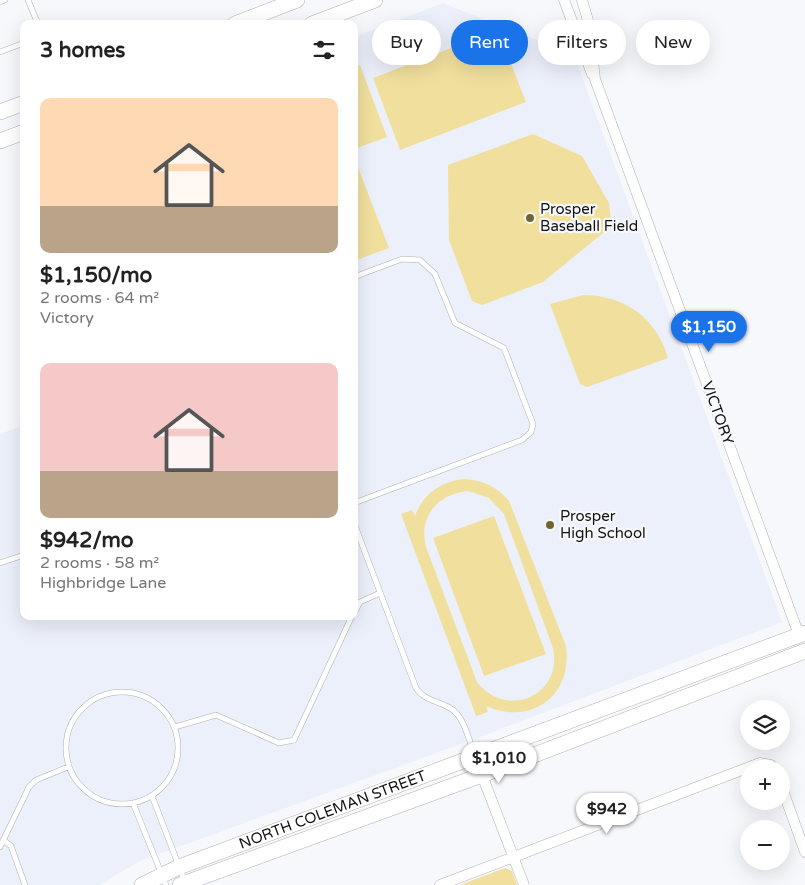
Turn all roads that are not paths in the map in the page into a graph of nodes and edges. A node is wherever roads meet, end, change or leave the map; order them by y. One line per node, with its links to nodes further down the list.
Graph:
1 (5, 0): 7 (lane)
2 (28, 0): 8 (lane)
3 (297, 0): 9 (street)
4 (375, 0): 10 (street)
5 (564, 0): 13 (street, VICTORY)
6 (582, 0): 13 (street, VICTORY)
7 (0, 2)
8 (36, 20)
9 (245, 20)
10 (322, 20)
11 (20, 44): 12 (lane)
12 (0, 52)
13 (595, 79): 26 (street, VICTORY)
14 (20, 104): 15 (street)
15 (0, 112)
16 (20, 134): 17 (street)
17 (0, 141)
18 (358, 276): 19 (lane)
19 (358, 502)
20 (358, 540): 23 (lane)
21 (20, 556): 22 (lane)
22 (0, 563)
23 (380, 593): 24 (lane); 29 (lane)
24 (358, 606)
25 (351, 620): 28 (lane)
26 (802, 634): 27 (street); 29 (street, NORTH COLEMAN STREET)
27 (805, 651): 32 (street, NORTH COLEMAN STREET)
28 (175, 727): 30 (lane); 33 (lane)
29 (475, 756): 32 (street); 40 (street, NORTH COLEMAN STREET)
30 (68, 767): 34 (lane); 36 (lane)
31 (740, 771): 39 (street)
32 (482, 774): 39 (street); 42 (street, NORTH COLEMAN STREET)
33 (152, 796): 34 (lane); 40 (lane)
34 (133, 804): 41 (lane)
35 (790, 810): 38 (street)
36 (3, 840): 37 (lane); 43 (lane)
37 (0, 847)
38 (805, 852)
39 (514, 857): 45 (street); 46 (street)
40 (179, 867): 41 (street, NORTH COLEMAN STREET); 42 (lane)
41 (163, 880): 44 (street, NORTH COLEMAN STREET)
42 (182, 884)
43 (25, 885)
44 (142, 885)
45 (440, 885)
46 (524, 885)

